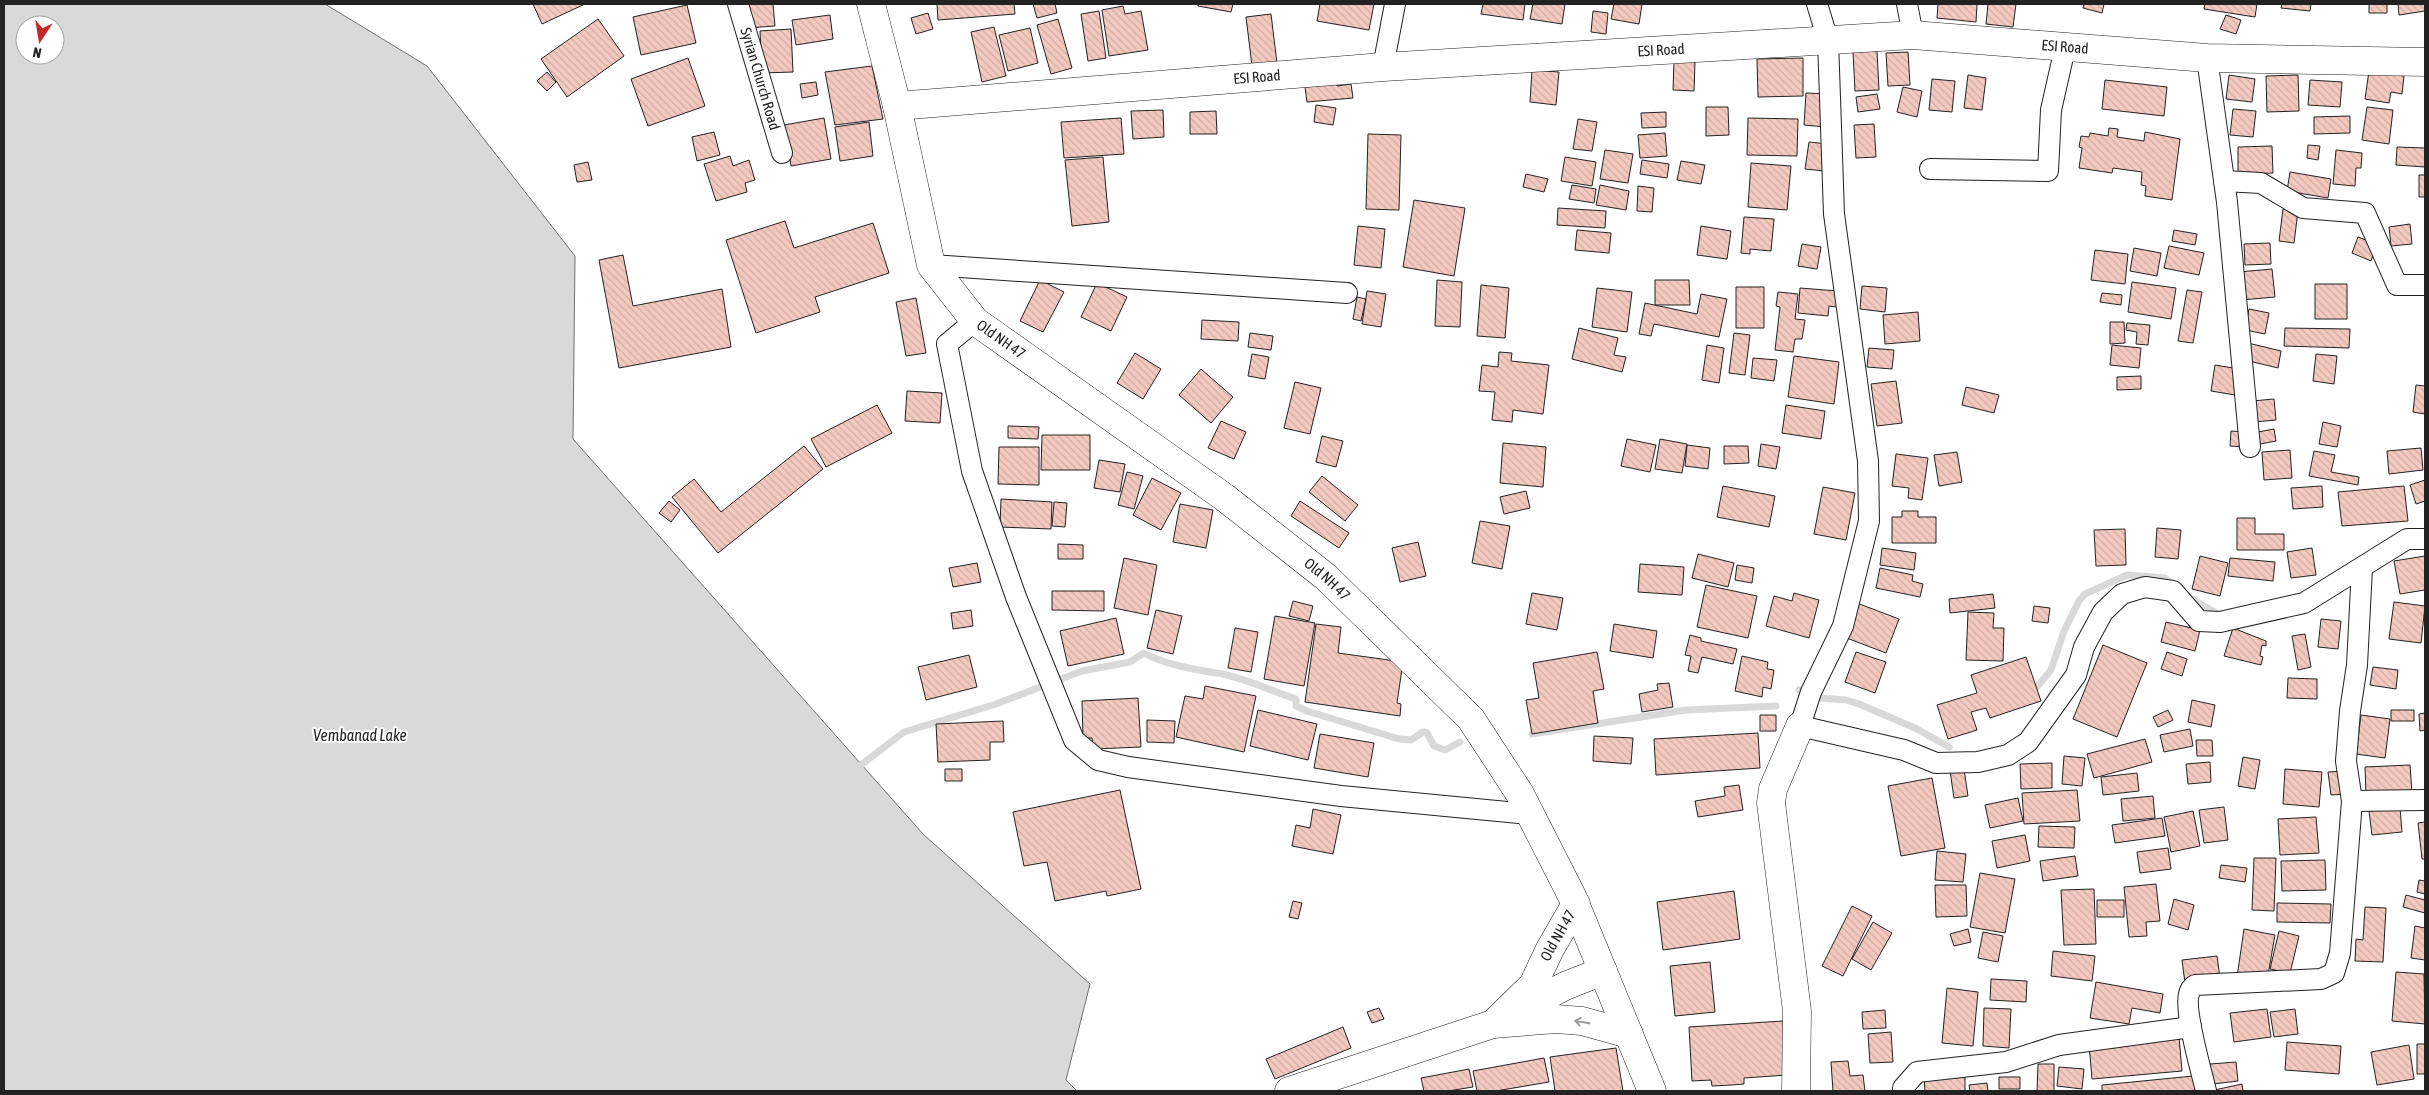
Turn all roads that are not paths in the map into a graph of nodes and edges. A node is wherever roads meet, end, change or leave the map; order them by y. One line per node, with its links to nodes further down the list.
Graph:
1 (738, 4): 13 (street, Syrian Church Road)
2 (871, 4): 12 (main road, Old NH 47)
3 (1395, 4): 11 (street)
4 (1817, 4): 7 (street)
5 (1907, 4): 6 (street)
6 (1913, 35): 7 (main road, ESI Road); 8 (main road, ESI Road)
7 (1828, 40): 11 (main road, ESI Road); 23 (street)
8 (2065, 48): 9 (main road, ESI Road); 14 (street)
9 (2206, 58): 10 (main road, ESI Road); 15 (street)
10 (2425, 62)
11 (1383, 67): 12 (main road, ESI Road)
12 (898, 106): 16 (main road, Old NH 47)
13 (782, 153)
14 (1930, 169)
15 (2224, 181): 17 (street); 20 (street)
16 (931, 265): 18 (street); 19 (main road, Old NH 47)
17 (2425, 285)
18 (1347, 293)
19 (975, 321): 26 (main road, Old NH 47); 26 (street)
20 (2250, 447)
21 (2425, 539): 22 (street)
22 (2362, 568): 23 (street); 25 (street)
23 (1800, 726): 34 (main road)
24 (2425, 800): 25 (street)
25 (2352, 801): 30 (street)
26 (1529, 814): 27 (main road, Old NH 47)
27 (1576, 904): 28 (main road); 29 (main road, Old NH 47)
28 (1603, 970): 29 (main road); 31 (main road)
29 (1493, 1024): 31 (main road, one-way to 29); 32 (main road, Old NH 47)
30 (2191, 1027): 35 (street); 36 (street)
31 (1629, 1034): 33 (main road)
32 (1289, 1091)
33 (1652, 1091)
34 (1796, 1091)
35 (1902, 1091)
36 (2206, 1091)

